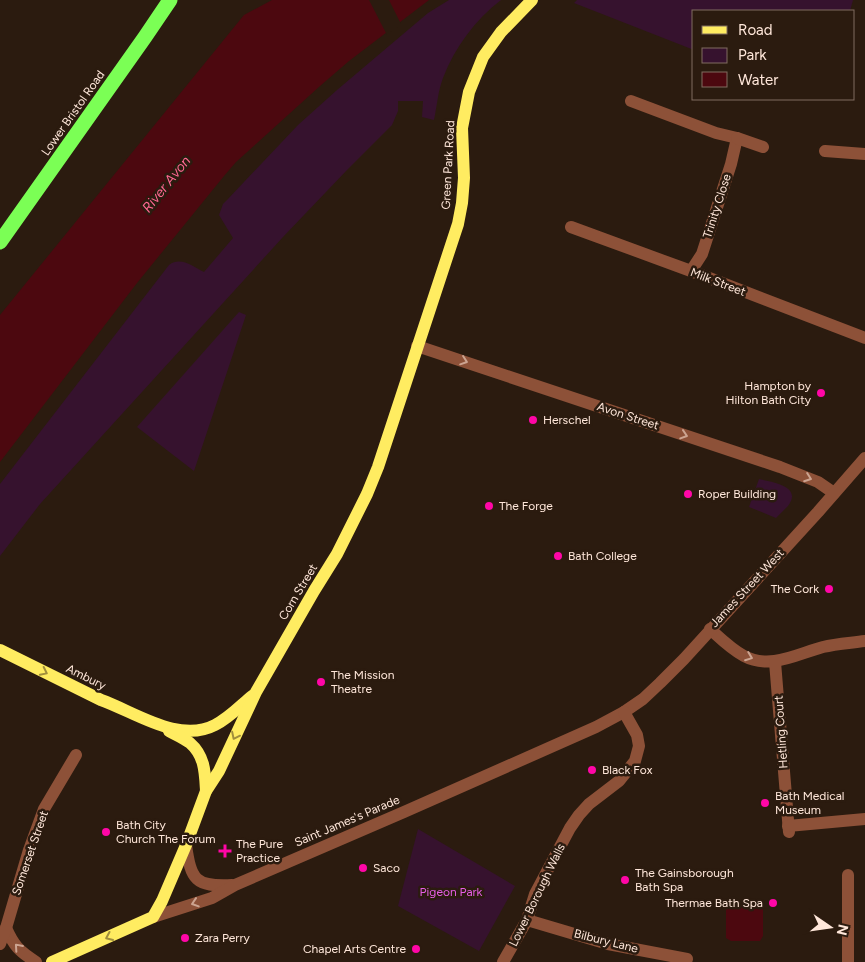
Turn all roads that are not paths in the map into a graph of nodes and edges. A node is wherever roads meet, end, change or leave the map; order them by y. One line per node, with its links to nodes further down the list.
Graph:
1 (170, 0): 9 (highway, Lower Bristol Road)
2 (532, 0): 12 (main road, Green Park Road)
3 (631, 101): 4 (street)
4 (737, 138): 5 (street); 10 (street, Trinity Close)
5 (763, 147)
6 (825, 151): 7 (street)
7 (865, 154)
8 (570, 227): 10 (street, Milk Street)
9 (0, 242)
10 (692, 271): 11 (street, Milk Street)
11 (865, 338)
12 (418, 346): 14 (street, Avon Street, one-way to 14); 19 (main road, Corn Street)
13 (865, 458): 14 (street, James Street West)
14 (834, 494): 15 (street, James Street West)
15 (710, 629): 18 (street, one-way to 18); 20 (street, James Street West)
16 (865, 641): 18 (street)
17 (0, 650): 21 (main road, Ambury, one-way to 21)
18 (775, 662): 24 (street, Hetling Court)
19 (256, 692): 21 (main road, Ambury); 23 (main road, Corn Street, one-way to 23)
20 (624, 712): 27 (street, Saint James's Parade); 29 (street, Lower Borough Walls)
21 (161, 726): 23 (main road, Ambury)
22 (76, 755): 30 (street, Somerset Street)
23 (206, 791): 25 (main road, Corn Street)
24 (865, 819)
25 (186, 845): 27 (street); 28 (main road, Corn Street)
26 (848, 875): 36 (street)
27 (235, 885): 28 (street, Saint James's Parade, one-way to 28)
28 (153, 917): 34 (main road, Saint James's Parade, one-way to 34)
29 (526, 920): 32 (street, Bilbury Lane); 35 (street, Lower Borough Walls)
30 (6, 928): 31 (street, Somerset Street); 33 (street, one-way to 30)
31 (0, 944)
32 (687, 959)
33 (36, 962)
34 (52, 962)
35 (503, 962)
36 (848, 962)

